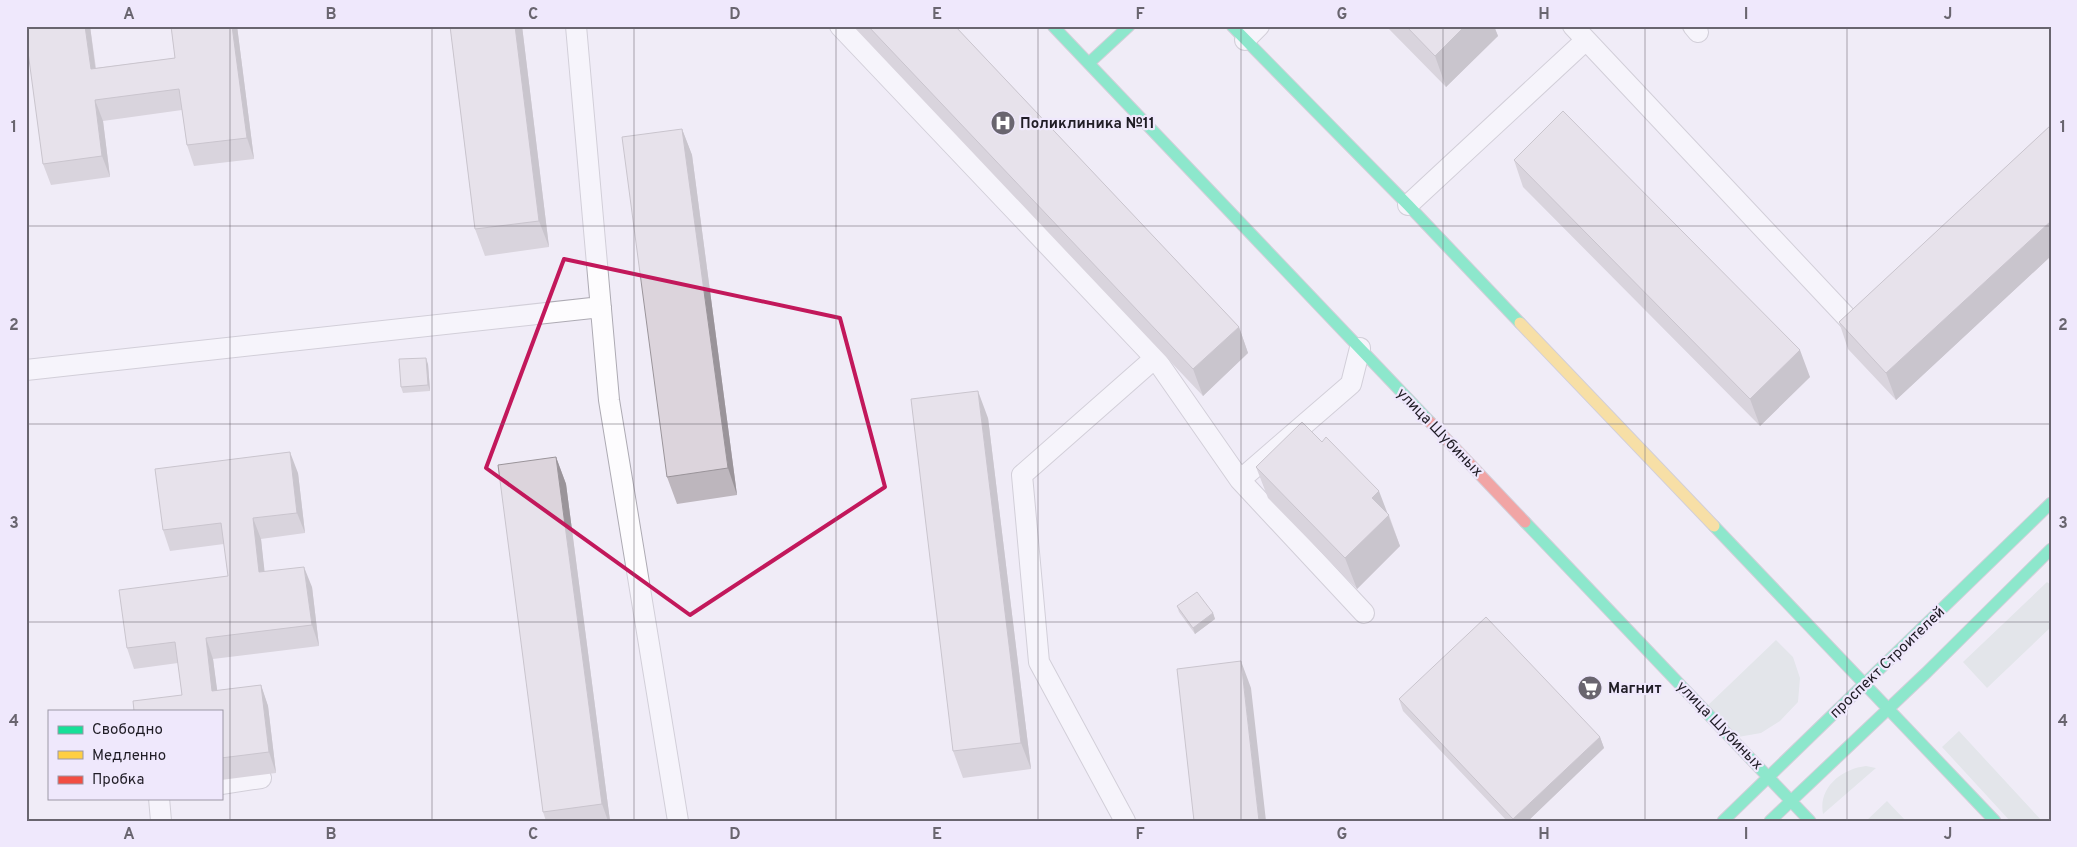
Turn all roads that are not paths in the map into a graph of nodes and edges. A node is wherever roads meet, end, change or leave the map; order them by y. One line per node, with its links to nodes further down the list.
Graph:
1 (576, 26): 10 (lane)
2 (840, 26): 12 (lane)
3 (1053, 26): 7 (main road, улица Шубиных)
4 (1129, 26): 7 (main road)
5 (1245, 31): 8 (main road)
6 (1580, 33): 8 (lane); 9 (lane)
7 (1089, 64): 11 (main road, улица Шубиных)
8 (1408, 205): 18 (main road)
9 (1882, 299)
10 (601, 307): 13 (lane); 26 (lane)
11 (1360, 348): 14 (lane); 20 (main road, улица Шубиных)
12 (1154, 358): 14 (lane); 27 (lane)
13 (26, 370)
14 (1240, 480): 17 (lane)
15 (2051, 503): 18 (main road, проспект Строителей)
16 (2051, 549): 19 (main road)
17 (1364, 613)
18 (1864, 684): 19 (main road); 20 (main road, проспект Строителей)
19 (1888, 709): 24 (main road); 31 (main road)
20 (1768, 776): 24 (main road, улица Шубиных); 28 (main road, проспект Строителей)
21 (262, 778): 22 (lane)
22 (222, 784)
23 (159, 800): 25 (lane)
24 (1791, 800): 29 (main road); 30 (main road, улица Шубиных)
25 (161, 821)
26 (678, 821)
27 (1125, 821)
28 (1722, 821)
29 (1770, 821)
30 (1810, 821)
31 (1995, 821)

